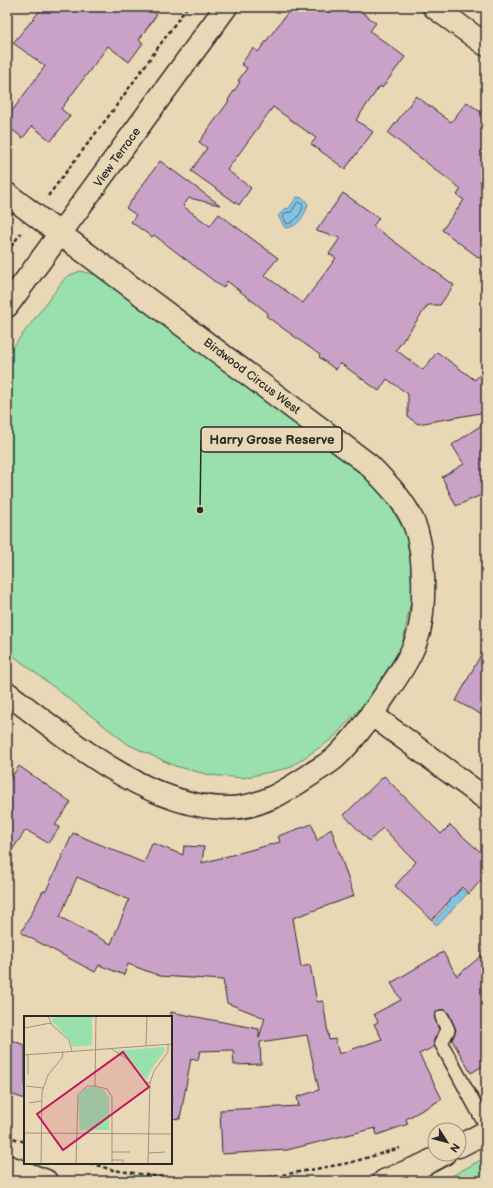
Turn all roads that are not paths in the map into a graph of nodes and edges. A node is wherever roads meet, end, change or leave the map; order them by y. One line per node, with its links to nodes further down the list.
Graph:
1 (226, 7): 5 (street, View Terrace)
2 (434, 7): 3 (street)
3 (486, 46)
4 (7, 194): 5 (street, Birdwood Circus West)
5 (61, 234): 6 (street, View Terrace); 8 (street, Birdwood Circus West)
6 (7, 306)
7 (7, 693): 8 (street, Birdwood Circus West)
8 (371, 714): 9 (street)
9 (486, 799)
10 (442, 1017): 11 (lane)
11 (486, 1126)
12 (486, 1132): 13 (street)
13 (467, 1142)
14 (427, 1162): 17 (street)
15 (7, 1166): 16 (street)
16 (46, 1181)
17 (384, 1181)

